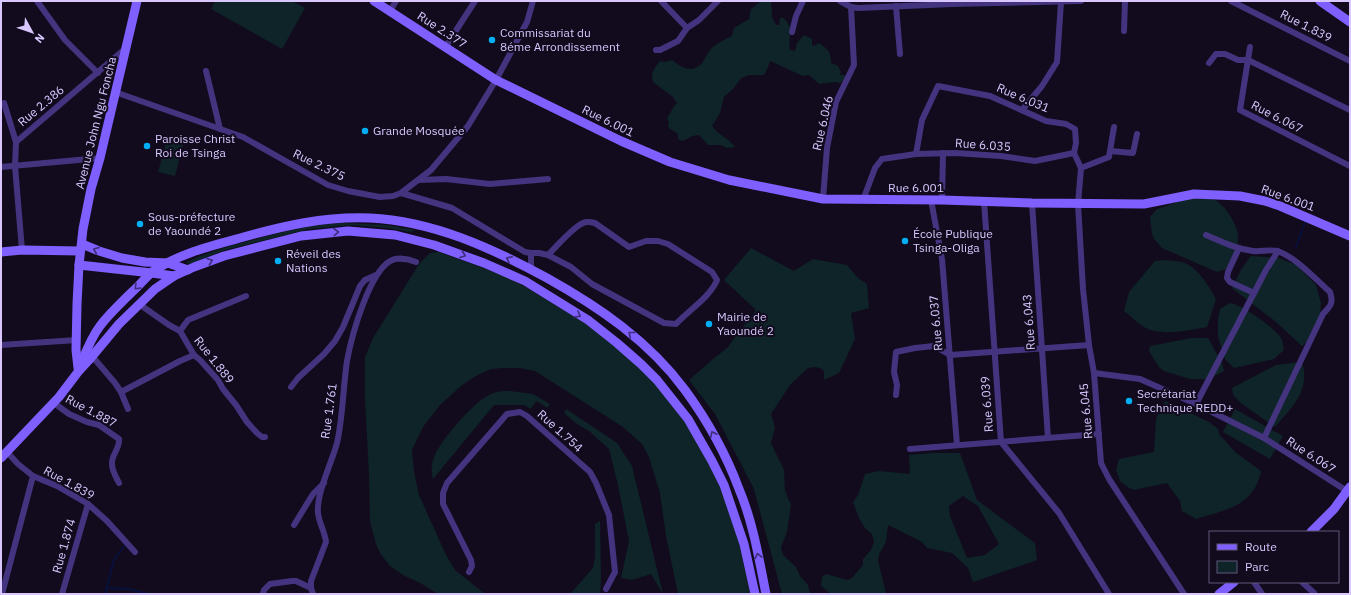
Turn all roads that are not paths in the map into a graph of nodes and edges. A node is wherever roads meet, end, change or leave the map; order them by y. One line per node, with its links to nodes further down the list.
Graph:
1 (37, 1): 34 (street)
2 (137, 1): 27 (main road, Avenue John Ngu Foncha)
3 (374, 1): 20 (main road, Rue 2.377)
4 (396, 1): 20 (street)
5 (475, 1): 25 (street)
6 (526, 1): 16 (street)
7 (661, 1): 22 (street)
8 (718, 1): 22 (street)
9 (803, 1): 24 (street)
10 (840, 1): 19 (street)
11 (1081, 1): 15 (street)
12 (1125, 1): 23 (street)
13 (1231, 1): 31 (street, Rue 1.839)
14 (1320, 1): 21 (main road)
15 (1061, 2): 17 (street); 38 (street)
16 (533, 3): 35 (street, Rue 2.375)
17 (952, 3): 18 (street)
18 (896, 6): 19 (street); 29 (street)
19 (851, 7): 56 (street, Rue 6.046)
20 (390, 11): 25 (main road, Rue 2.377)
21 (1350, 22)
22 (687, 28): 28 (street)
23 (1124, 31)
24 (792, 32)
25 (446, 46): 35 (main road, Rue 2.377)
26 (1250, 47): 30 (street, Rue 6.067)
27 (126, 48): 34 (street, Rue 2.386); 36 (main road, Avenue John Ngu Foncha)
28 (656, 50)
29 (900, 54)
30 (1248, 60): 32 (street); 39 (street); 50 (street, Rue 6.067)
31 (1350, 61)
32 (1209, 63)
33 (206, 71): 41 (street)
34 (98, 73): 43 (street, Rue 2.386)
35 (496, 80): 54 (street, Rue 2.375); 56 (main road, Rue 6.001)
36 (115, 92): 41 (street, Rue 2.375); 48 (main road, Avenue John Ngu Foncha)
37 (4, 103): 43 (street)
38 (1022, 110): 46 (street, Rue 6.031); 47 (street, Rue 6.031)
39 (1350, 110)
40 (1114, 127): 44 (street)
41 (220, 129): 55 (street, Rue 2.375)
42 (1137, 134): 44 (street)
43 (16, 142): 49 (street, Rue 2.386)
44 (1110, 151): 52 (street)
45 (943, 153): 46 (street, Rue 6.035); 47 (street, Rue 6.035); 59 (street)
46 (1074, 153): 52 (street)
47 (916, 154): 57 (street, Rue 6.035)
48 (100, 158): 49 (street); 65 (main road, Avenue John Ngu Foncha)
49 (15, 166): 51 (street); 67 (street, Rue 2.386)
50 (1350, 166)
51 (1, 167)
52 (1081, 168): 62 (street)
53 (548, 179): 54 (street)
54 (420, 180): 55 (street, Rue 2.375)
55 (401, 193): 70 (street)
56 (823, 200): 57 (main road, Rue 6.001)
57 (863, 200): 58 (main road, Rue 6.001)
58 (931, 200): 59 (main road, Rue 6.001); 90 (street, Rue 6.037)
59 (942, 200): 60 (main road, Rue 6.001)
60 (984, 201): 61 (main road, Rue 6.001); 88 (street, Rue 6.039)
61 (1032, 203): 62 (main road, Rue 6.001); 87 (street, Rue 6.043)
62 (1078, 204): 64 (main road, Rue 6.001); 86 (street, Rue 6.045)
63 (1206, 236): 66 (street)
64 (1350, 236)
65 (81, 247): 67 (main road); 73 (main road, one-way to 65); 74 (main road, Avenue John Ngu Foncha)
66 (1239, 248): 68 (street); 80 (street)
67 (22, 250): 69 (main road)
68 (1278, 251): 80 (street); 103 (street)
69 (1, 252)
70 (531, 253): 71 (street); 76 (street)
71 (548, 254): 71 (street)
72 (416, 262): 78 (street, Rue 1.761)
73 (168, 263): 75 (main road); 76 (main road, one-way to 73); 77 (main road)
74 (79, 265): 77 (main road); 84 (main road, Avenue John Ngu Foncha)
75 (188, 270): 79 (main road); 127 (main road, one-way to 127)
76 (531, 270): 128 (main road, one-way to 76)
77 (152, 273): 79 (main road); 92 (main road, one-way to 92)
78 (376, 275): 94 (street); 110 (street, Rue 1.761)
79 (174, 276): 82 (main road)
80 (1254, 293): 98 (street)
81 (246, 296): 83 (street)
82 (139, 304): 83 (street, Rue 1.889); 91 (main road)
83 (180, 331): 89 (street, Rue 1.889)
84 (77, 340): 85 (street); 92 (main road, Avenue John Ngu Foncha)
85 (1, 345)
86 (1089, 345): 87 (street); 93 (street, Rue 6.045)
87 (1042, 348): 88 (street); 102 (street, Rue 6.043)
88 (994, 352): 90 (street); 104 (street, Rue 6.039)
89 (194, 355): 95 (street); 101 (street, Rue 1.889)
90 (950, 355): 96 (street); 105 (street, Rue 6.037)
91 (92, 356): 92 (main road); 95 (street)
92 (78, 372): 97 (main road)
93 (1094, 373): 98 (street, Rue 6.067); 100 (street, Rue 6.045)
94 (292, 388)
95 (121, 392): 99 (street)
96 (896, 395)
97 (54, 403): 107 (main road); 109 (street, Rue 1.887)
98 (1196, 404): 103 (street, Rue 6.067)
99 (128, 409)
100 (1099, 434): 102 (street); 130 (street, Rue 6.045)
101 (265, 437)
102 (1048, 438): 104 (street)
103 (1264, 438): 111 (street, Rue 6.067)
104 (1001, 442): 105 (street); 129 (street, Rue 6.039)
105 (957, 445): 106 (street)
106 (910, 449)
107 (4, 455): 108 (street, Rue 1.839)
108 (33, 476): 112 (street, Rue 1.839); 122 (street)
109 (119, 482)
110 (324, 482): 113 (street); 120 (street, Rue 1.761)
111 (1349, 489): 114 (main road)
112 (88, 504): 115 (street, Rue 1.839); 124 (street, Rue 1.874)
113 (294, 525)
114 (1312, 531)
115 (135, 552)
116 (470, 572): 121 (street, Rue 1.754)
117 (1233, 583): 131 (main road)
118 (1255, 583): 132 (street)
119 (1303, 583): 123 (street)
120 (311, 588): 125 (street); 126 (street)
121 (606, 589)
122 (3, 593)
123 (1314, 593)
124 (62, 594)
125 (263, 594)
126 (313, 594)
127 (755, 594)
128 (766, 594)
129 (1110, 594)
130 (1184, 594)
131 (1219, 594)
132 (1262, 594)

